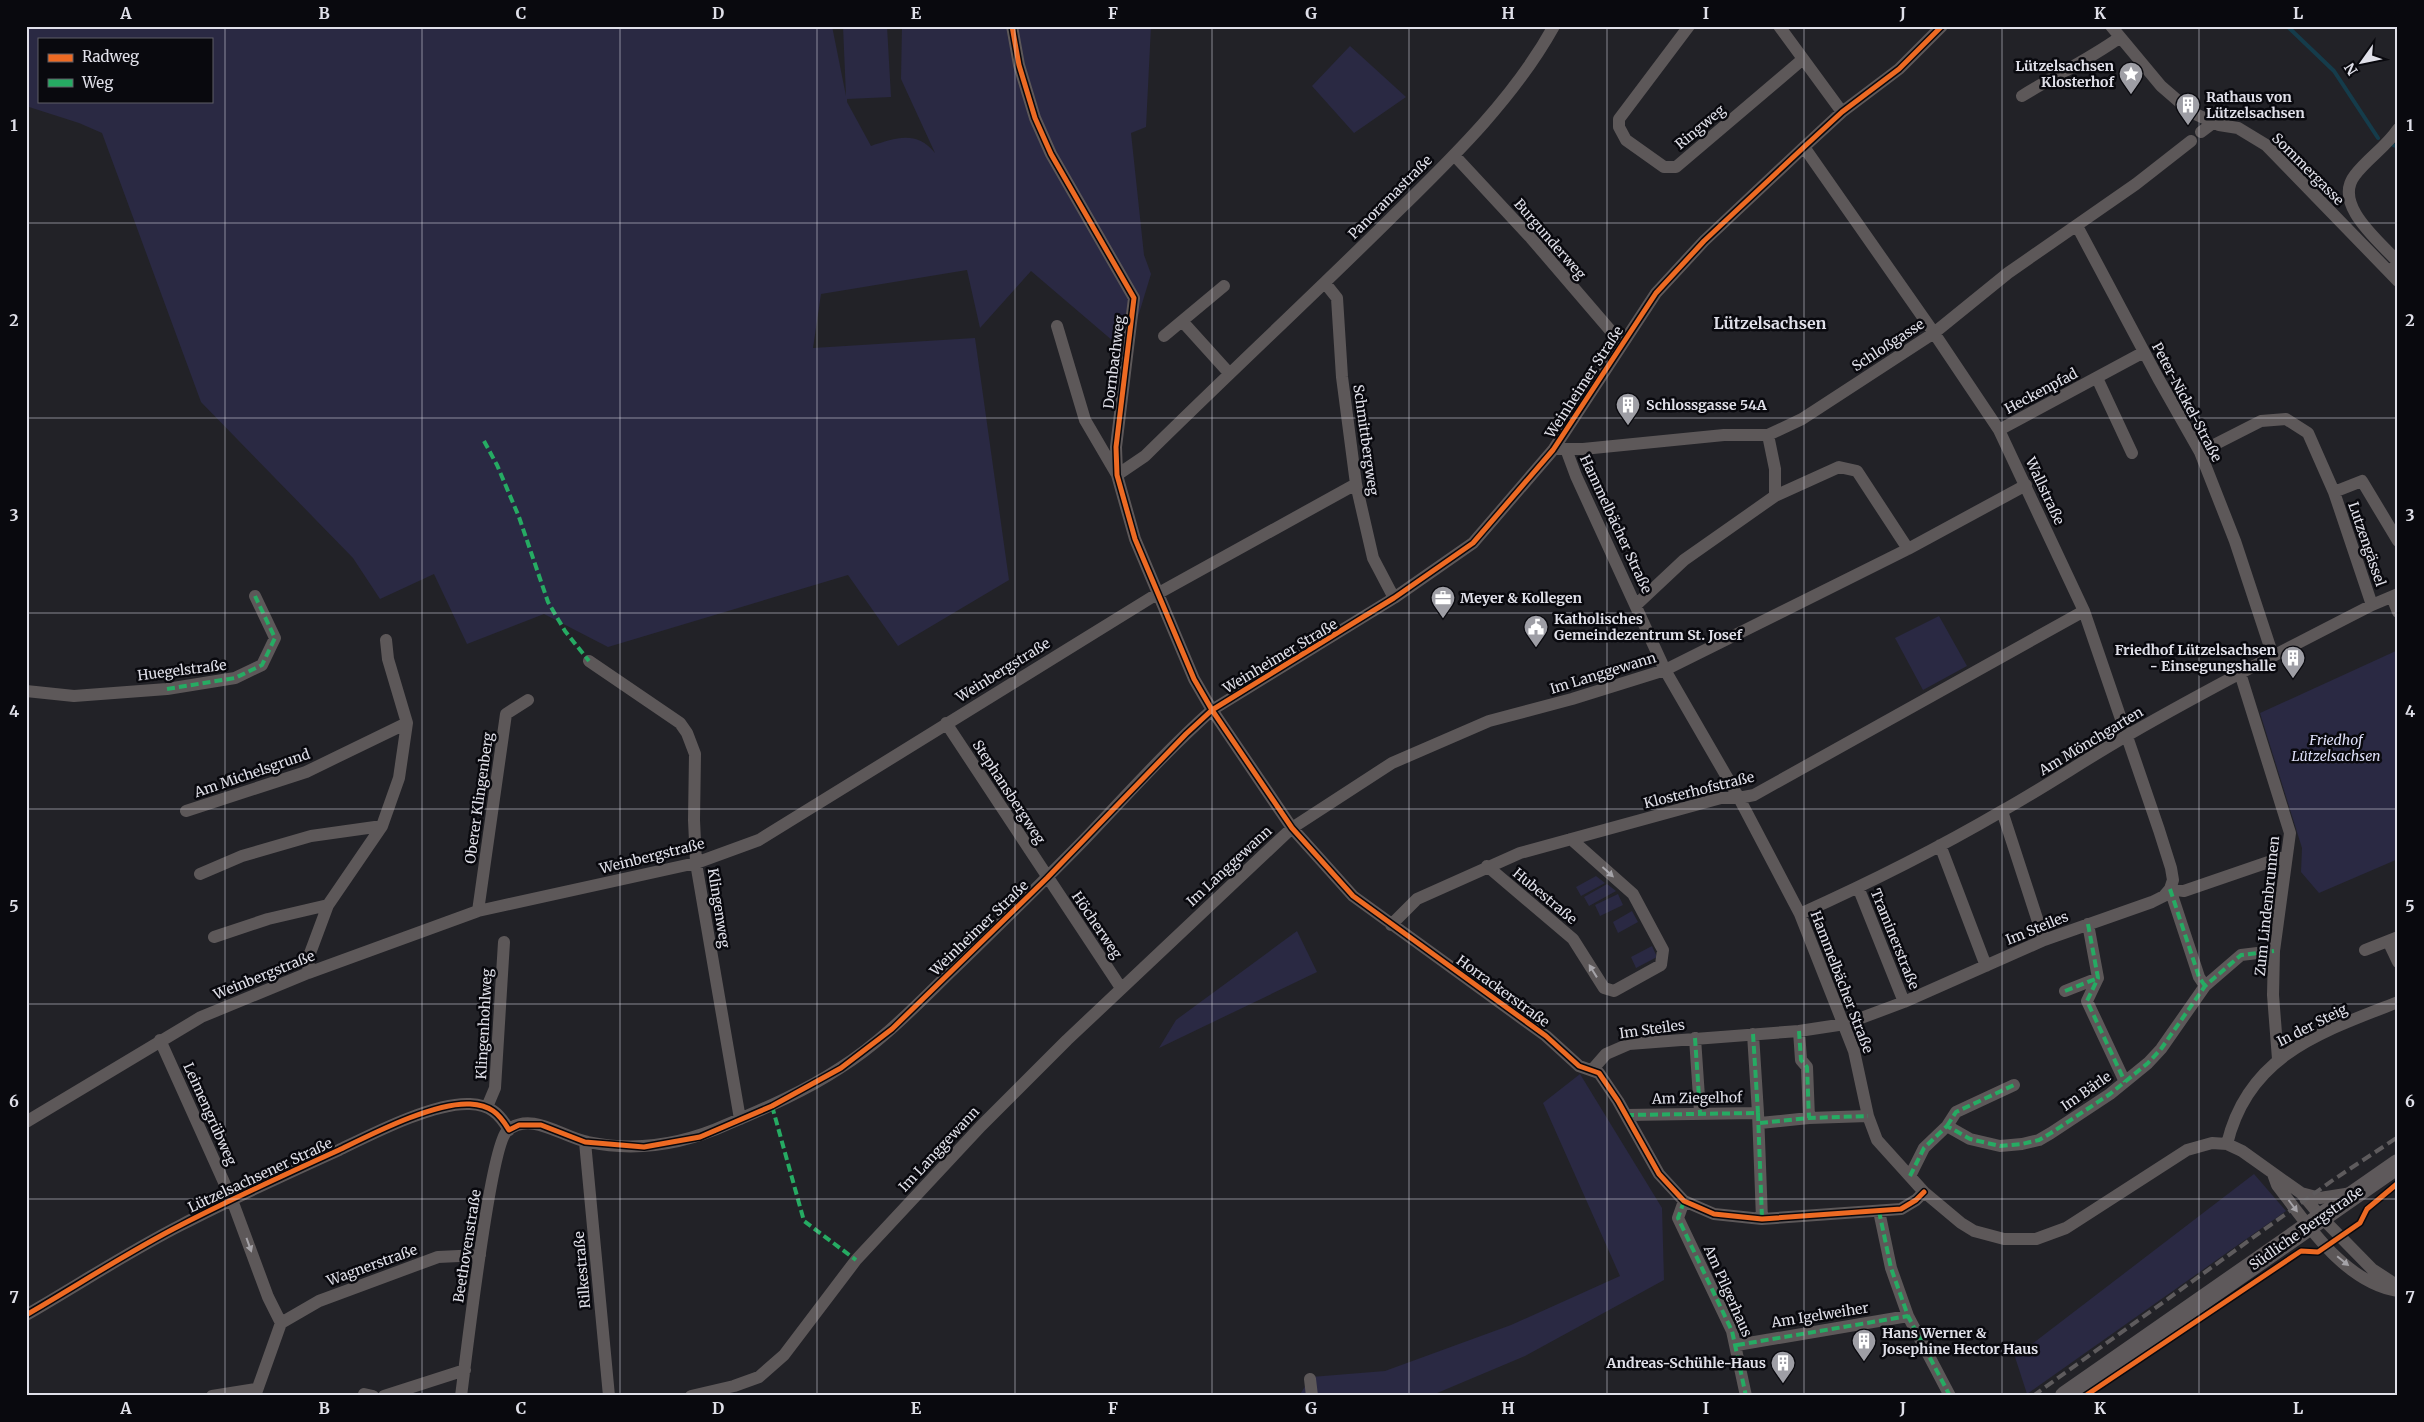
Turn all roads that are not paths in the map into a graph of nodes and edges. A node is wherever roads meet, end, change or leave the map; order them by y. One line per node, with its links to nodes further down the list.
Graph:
1 (1012, 26): 34 (street, Dornbachweg)
2 (1554, 26): 16 (street, Panoramastraße)
3 (1689, 26): 8 (street, Ringweg)
4 (1779, 26): 8 (street)
5 (1942, 26): 10 (street, Weinheimer Straße)
6 (2111, 26): 7 (street, Sommergasse)
7 (2119, 38): 9 (street); 11 (street, Sommergasse)
8 (1803, 59): 10 (street)
9 (2022, 96)
10 (1842, 112): 15 (street, Weinheimer Straße)
11 (2213, 123): 12 (street); 18 (street, Sommergasse)
12 (2201, 132)
13 (2391, 138): 18 (street)
14 (2191, 141): 17 (street, Schloßgasse)
15 (1804, 147): 23 (street, Wallstraße); 25 (street, Weinheimer Straße)
16 (1454, 155): 19 (street, Panoramastraße); 25 (street, Burgunderweg)
17 (2077, 226): 23 (street, Schloßgasse); 26 (street, Peter-Nickel-Straße)
18 (2395, 277)
19 (1325, 283): 27 (street, Panoramastraße); 35 (street, Schmittbergweg)
20 (1224, 286): 21 (street)
21 (1182, 321): 24 (street); 27 (street)
22 (1057, 326): 34 (street, Dornbachweg)
23 (1934, 333): 29 (street, Wallstraße); 30 (street, Schloßgasse)
24 (1164, 336)
25 (1622, 344): 31 (street, Weinheimer Straße)
26 (2144, 352): 28 (street, Heckenpfad); 32 (street, Peter-Nickel-Straße)
27 (1229, 373): 34 (street, Panoramastraße)
28 (2097, 378): 29 (street, Heckenpfad); 33 (street, Heckenpfad)
29 (1998, 430): 36 (street, Wallstraße)
30 (1768, 435): 31 (street, Schloßgasse); 38 (street)
31 (1559, 449): 44 (street, Weinheimer Straße); 45 (street, Hammelbächer Straße)
32 (2200, 452): 37 (street, Lutzengässel); 50 (street, Peter-Nickel-Straße)
33 (2132, 453)
34 (1117, 475): 41 (street, Dornbachweg)
35 (1356, 484): 41 (street, Weinbergstraße); 44 (street, Schmittbergweg)
36 (2026, 485): 40 (street, Im Langgewann); 47 (street, Wallstraße)
37 (2334, 492): 39 (street, Lutzengässel); 46 (street, Lutzengässel)
38 (1775, 496): 40 (street); 45 (street)
39 (2398, 541)
40 (1908, 549): 52 (street, Im Langgewann)
41 (1157, 594): 56 (street, Dornbachweg); 58 (street, Weinbergstraße)
42 (254, 596): 54 (street, Huegelstraße)
43 (2395, 596): 46 (street, Am Mönchgarten); 48 (street)
44 (1394, 598): 56 (street, Weinheimer Straße)
45 (1636, 604): 52 (street, Hammelbächer Straße)
46 (2372, 605): 50 (street, Am Mönchgarten)
47 (2084, 611): 59 (street, Wallstraße); 60 (street, Klosterhofstraße)
48 (2398, 612)
49 (386, 640): 57 (street)
50 (2273, 656): 53 (street, Am Mönchgarten)
51 (589, 661): 68 (street, Klingenweg)
52 (1665, 670): 60 (street, Hammelbächer Straße); 64 (street, Im Langgewann)
53 (2240, 673): 59 (street, Am Mönchgarten); 67 (street, Zum Lindenbrunnen)
54 (26, 691)
55 (528, 700): 75 (street, Oberer Klingenberg)
56 (1212, 710): 64 (street, Horrackerstraße); 71 (street, Weinheimer Straße)
57 (407, 723): 61 (street, Am Michelsgrund); 63 (street)
58 (946, 723): 68 (street, Weinbergstraße); 71 (street, Stephansbergweg)
59 (2127, 735): 62 (street, Am Mönchgarten); 73 (street, Wallstraße)
60 (1739, 798): 65 (street, Klosterhofstraße); 76 (street, Hammelbächer Straße)
61 (186, 811)
62 (2002, 811): 66 (street, Am Mönchgarten); 81 (street)
63 (382, 826): 70 (street); 74 (street)
64 (1292, 828): 78 (street, Horrackerstraße); 90 (street, Im Langgewann)
65 (1571, 839): 69 (street, Klosterhofstraße); 69 (street, Hubestraße, one-way to 69)
66 (1940, 845): 72 (street, Am Mönchgarten); 86 (street)
67 (2286, 856): 73 (street); 84 (street, Zum Lindenbrunnen)
68 (696, 863): 75 (street, Weinbergstraße); 109 (street, Klingenweg)
69 (1487, 866): 78 (street, Klosterhofstraße)
70 (200, 874)
71 (1047, 878): 90 (street, Höcherweg); 109 (street, Weinheimer Straße)
72 (1858, 887): 76 (street, Am Mönchgarten); 92 (street, Traminerstraße)
73 (2170, 889): 77 (street, Im Steiles); 89 (street)
74 (328, 905): 79 (street); 87 (street)
75 (478, 911): 87 (street, Weinbergstraße)
76 (1800, 914): 94 (street, Hammelbächer Straße)
77 (2088, 924): 81 (street, Im Steiles); 88 (street)
78 (1391, 925): 100 (street, Horrackerstraße)
79 (214, 937)
80 (2393, 939): 83 (street); 85 (street)
81 (2044, 940): 86 (street, Im Steiles)
82 (504, 942): 103 (street, Klingenhohlweg)
83 (2365, 950)
84 (2274, 951): 89 (street, Im Bärle); 99 (street, Zum Lindenbrunnen)
85 (2398, 962)
86 (1986, 966): 92 (street, Im Steiles)
87 (308, 973): 98 (street, Weinbergstraße)
88 (2098, 978): 91 (street); 101 (street)
89 (2205, 986): 101 (street, Im Bärle)
90 (1121, 988): 140 (street, Im Langgewann)
91 (2065, 991)
92 (1904, 1002): 94 (street, Im Steiles)
93 (2398, 1002): 99 (street, In der Steig)
94 (1845, 1024): 95 (street, Im Steiles); 106 (street, Hammelbächer Straße)
95 (1799, 1032): 96 (street, Im Steiles); 108 (street)
96 (1753, 1034): 97 (street, Im Steiles); 107 (street)
97 (1695, 1038): 100 (street, Im Steiles); 104 (street, Im Steiles)
98 (160, 1040): 110 (street, Weinbergstraße); 121 (street, Leimengrübweg)
99 (2278, 1059): 114 (street, In der Steig)
100 (1592, 1070): 105 (street, Horrackerstraße)
101 (2125, 1082): 111 (street, Im Bärle)
102 (2014, 1086): 111 (street)
103 (488, 1107): 112 (street); 121 (street, Lützelsachsener Straße)
104 (1700, 1112): 105 (street, Am Ziegelhof); 107 (street, Am Ziegelhof)
105 (1626, 1115): 122 (street, Horrackerstraße)
106 (1868, 1116): 108 (street, Am Ziegelhof); 117 (street, Hammelbächer Straße)
107 (1759, 1118): 108 (street, Am Ziegelhof); 124 (street)
108 (1809, 1118)
109 (740, 1119): 113 (street, Weinheimer Straße)
110 (26, 1122)
111 (1947, 1126): 117 (street)
112 (509, 1130): 113 (street, Weinheimer Straße); 126 (street, Beethovenstraße)
113 (586, 1142): 139 (street, Rilkestraße)
114 (2227, 1144): 116 (street); 118 (street, Hammelbächer Straße)
115 (2398, 1164): 119 (main road, Südliche Bergstraße)
116 (2273, 1174): 120 (street); 125 (street, one-way to 125)
117 (1910, 1176): 118 (street, Hammelbächer Straße)
118 (1924, 1192): 123 (street, Horrackerstraße)
119 (2359, 1192): 120 (street); 125 (main road, Südliche Bergstraße)
120 (2301, 1193): 125 (street)
121 (232, 1200): 129 (street, Lützelsachsener Straße); 131 (street, one-way to 131)
122 (1684, 1201): 124 (street, Horrackerstraße); 132 (street, Am Pilgerhaus)
123 (1879, 1210): 124 (street, Horrackerstraße); 130 (street)
124 (1762, 1219)
125 (2315, 1222): 127 (street); 128 (street, one-way to 128); 144 (main road, Südliche Bergstraße)
126 (480, 1255): 131 (street, Wagnerstraße); 133 (street, Beethovenstraße)
127 (2398, 1286)
128 (2398, 1291)
129 (26, 1314)
130 (1908, 1316): 132 (street, Am Igelweiher); 143 (street)
131 (281, 1323): 135 (street)
132 (1737, 1345): 142 (street, Am Pilgerhaus)
133 (465, 1370): 137 (street); 138 (street, Beethovenstraße)
134 (1310, 1379): 141 (street)
135 (255, 1393): 136 (street)
136 (212, 1396)
137 (384, 1396)
138 (461, 1396)
139 (609, 1396)
140 (691, 1396)
141 (1312, 1396)
142 (1746, 1396)
143 (1950, 1396)
144 (2065, 1396)

